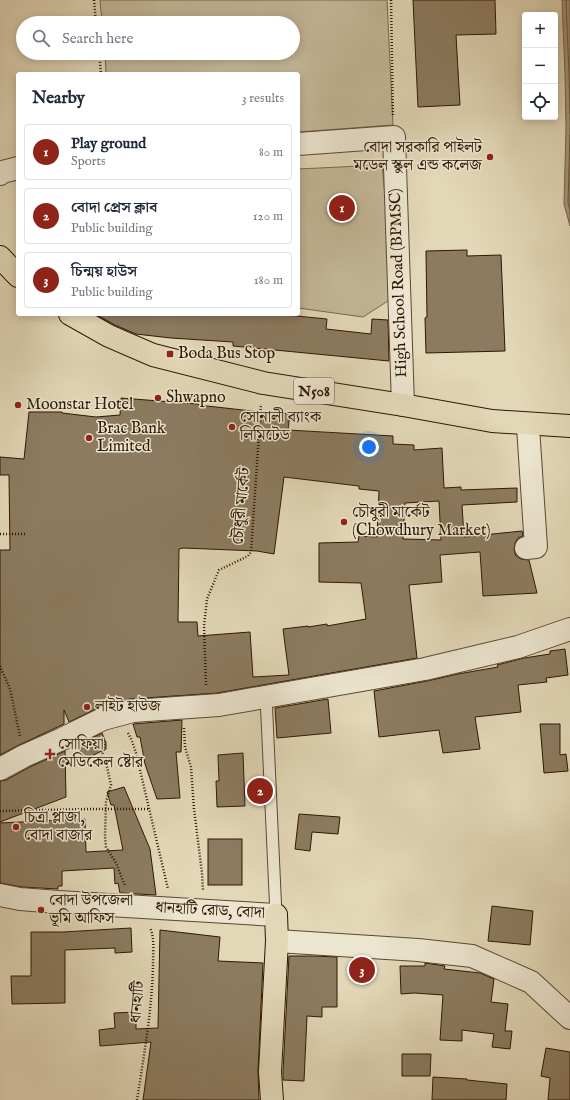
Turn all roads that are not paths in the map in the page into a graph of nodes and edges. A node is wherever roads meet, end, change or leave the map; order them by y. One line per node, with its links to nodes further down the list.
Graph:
1 (300, 144): 7 (street, High School Road (BPMSC))
2 (16, 168): 3 (street)
3 (0, 174)
4 (0, 257): 5 (main road)
5 (16, 274)
6 (74, 316): 7 (main road, N508)
7 (403, 405): 8 (main road, N508)
8 (570, 426)
9 (528, 427): 10 (street)
10 (526, 548)
11 (570, 628): 12 (street)
12 (266, 696): 13 (street); 15 (lane)
13 (0, 769)
14 (0, 895): 15 (street, ধানহাটি রোড, বোদা)
15 (276, 915): 16 (main road)
16 (277, 941): 17 (street); 18 (main road)
17 (570, 1018)
18 (272, 1100)

